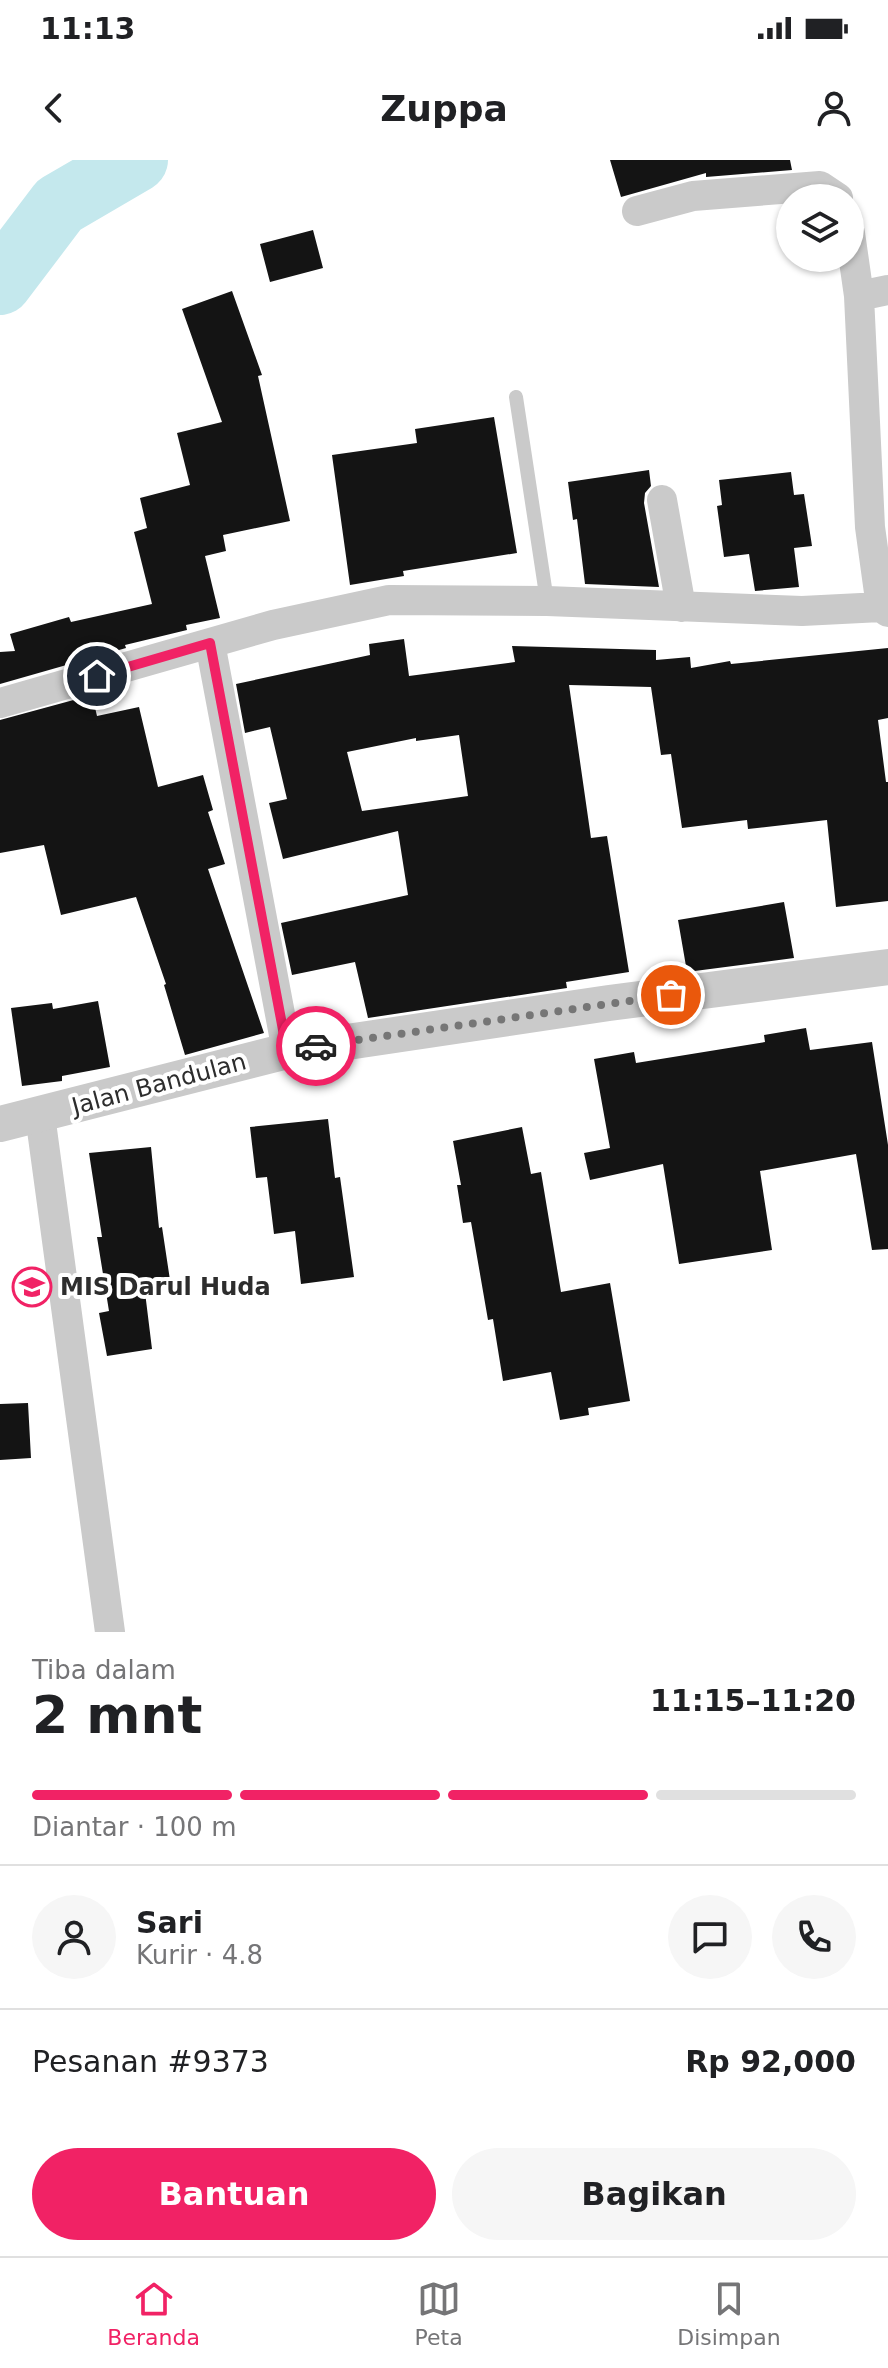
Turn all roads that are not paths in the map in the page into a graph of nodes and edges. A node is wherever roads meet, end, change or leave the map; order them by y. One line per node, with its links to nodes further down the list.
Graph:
1 (776, 189): 2 (street)
2 (637, 211)
3 (864, 270): 4 (street)
4 (873, 293): 7 (street)
5 (516, 397): 8 (lane)
6 (662, 500): 9 (street)
7 (879, 526): 10 (street)
8 (547, 601): 9 (street); 11 (street)
9 (681, 607): 10 (street)
10 (885, 610)
11 (210, 643): 12 (street); 14 (street)
12 (0, 703)
13 (888, 967): 14 (street, Jalan Bandulan)
14 (287, 1051): 15 (street, Jalan Bandulan)
15 (40, 1115): 16 (street, Jalan Bandulan); 17 (street)
16 (0, 1124)
17 (110, 1632)

